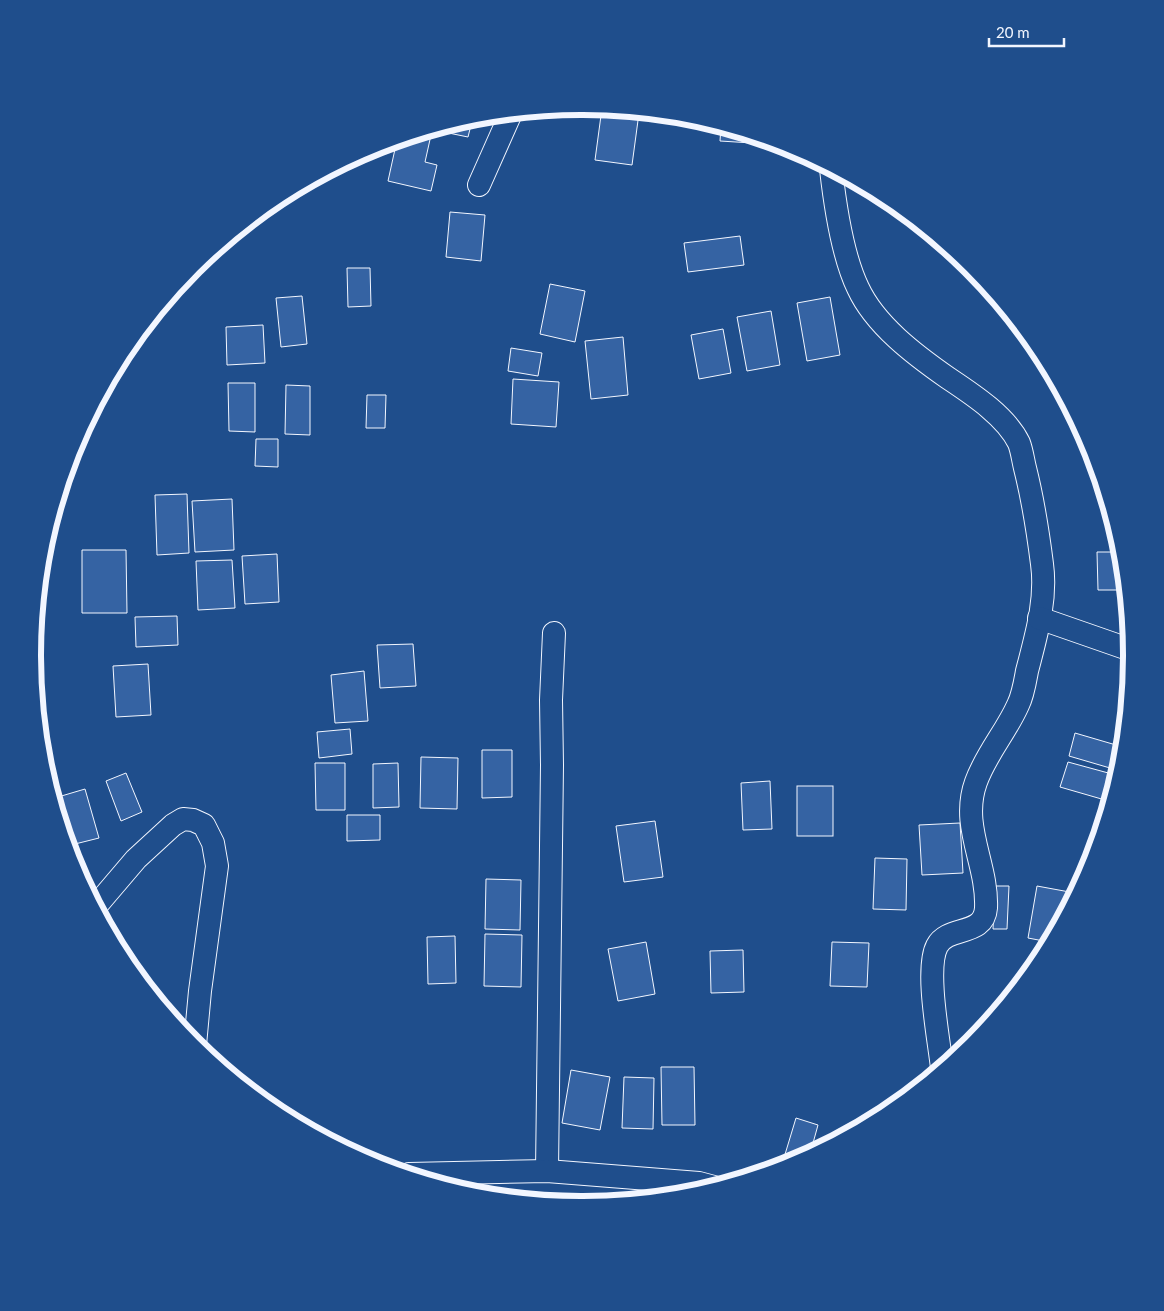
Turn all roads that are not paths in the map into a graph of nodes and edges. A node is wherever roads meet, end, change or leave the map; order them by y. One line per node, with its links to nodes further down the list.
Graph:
1 (508, 120): 3 (street)
2 (832, 177): 4 (street)
3 (479, 185)
4 (1039, 618): 6 (street); 9 (street)
5 (554, 633): 10 (street)
6 (1123, 647)
7 (100, 901): 8 (street)
8 (196, 1034)
9 (941, 1060)
10 (547, 1172): 11 (street); 12 (street)
11 (427, 1174)
12 (700, 1183)

